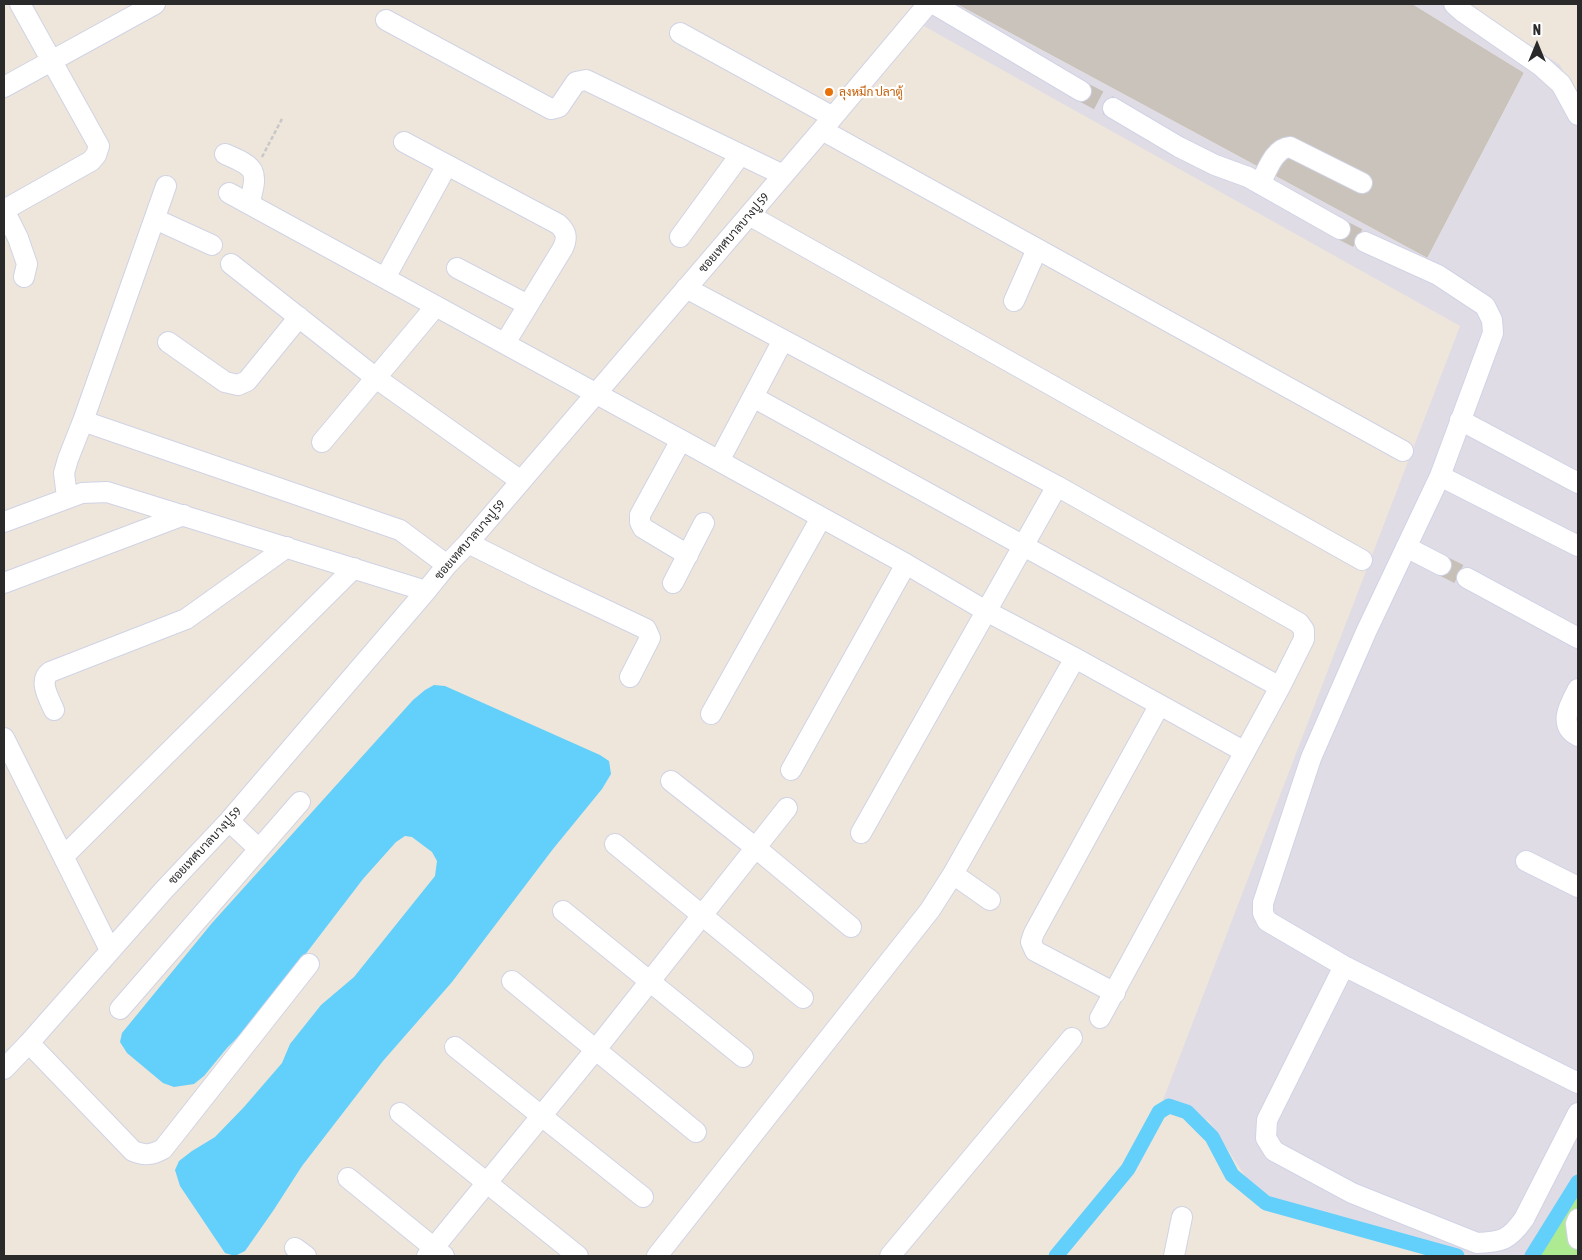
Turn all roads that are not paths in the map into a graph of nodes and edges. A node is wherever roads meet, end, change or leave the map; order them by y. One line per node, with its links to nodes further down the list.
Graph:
1 (20, 4): 8 (street)
2 (155, 4): 8 (street)
3 (928, 4): 13 (street, ซอยเทศบาลบางปู 59)
4 (934, 4): 10 (street)
5 (1454, 4): 12 (street)
6 (386, 20): 16 (street)
7 (680, 33): 13 (street)
8 (51, 60): 9 (street); 24 (street)
9 (4, 86)
10 (1081, 91)
11 (1113, 108): 20 (street)
12 (1578, 112)
13 (827, 124): 18 (street, ซอยเทศบาลบางปู 59); 31 (street)
14 (404, 142): 17 (street)
15 (224, 154): 23 (street)
16 (740, 154): 18 (street); 28 (street)
17 (447, 165): 35 (street); 38 (street)
18 (783, 175): 25 (street, ซอยเทศบาลบางปู 59)
19 (1362, 183): 20 (street)
20 (1260, 184): 27 (street)
21 (166, 186): 26 (street)
22 (229, 193): 23 (street)
23 (249, 204): 35 (street)
24 (4, 210): 34 (street)
25 (749, 215): 36 (street, ซอยเทศบาลบางปู 59); 68 (street)
26 (155, 219): 30 (street); 48 (street)
27 (1340, 228)
28 (680, 238)
29 (1365, 242): 47 (street)
30 (212, 245)
31 (1037, 249): 37 (street); 51 (street)
32 (231, 264): 40 (street)
33 (457, 268): 38 (street)
34 (24, 276)
35 (385, 278): 39 (street)
36 (686, 288): 41 (street); 45 (street, ซอยเทศบาลบางปู 59)
37 (1014, 302)
38 (528, 305): 43 (street)
39 (436, 306): 43 (street); 44 (street)
40 (299, 317): 42 (street); 44 (street)
41 (783, 340): 46 (street); 56 (street)
42 (168, 342)
43 (505, 344): 45 (street)
44 (376, 378): 50 (street); 54 (street)
45 (596, 393): 49 (street); 54 (street, ซอยเทศบาลบางปู 59)
46 (753, 397): 52 (street); 63 (street)
47 (1460, 420): 53 (street); 55 (street)
48 (83, 421): 57 (street); 70 (street)
49 (681, 440): 52 (street); 67 (street)
50 (322, 442)
51 (1403, 451)
52 (719, 461): 59 (street)
53 (1440, 476): 64 (street); 66 (street)
54 (521, 481): 62 (street, ซอยเทศบาลบางปู 59)
55 (1578, 483)
56 (1057, 486): 63 (street); 81 (street)
57 (67, 497): 58 (street); 60 (street)
58 (184, 515): 65 (street); 74 (street)
59 (821, 518): 69 (street); 85 (street)
60 (4, 522)
61 (704, 523): 67 (street)
62 (468, 542): 70 (street, ซอยเทศบาลบางปู 59); 80 (street)
63 (1024, 545): 77 (street); 81 (street)
64 (1578, 546)
65 (287, 547): 72 (street); 84 (street)
66 (1406, 547): 71 (street); 108 (street)
67 (688, 555): 75 (street)
68 (1362, 560)
69 (906, 564): 77 (street); 89 (street)
70 (447, 565): 76 (street, ซอยเทศบาลบางปู 59)
71 (1442, 565)
72 (354, 568): 76 (street); 98 (street)
73 (1467, 578): 78 (street)
74 (4, 583)
75 (673, 583)
76 (426, 591): 93 (street, ซอยเทศบาลบางปู 59)
77 (986, 611): 79 (street); 94 (street)
78 (1578, 638)
79 (1075, 658): 83 (street); 100 (street)
80 (630, 677)
81 (1280, 686): 88 (street)
82 (1578, 689): 86 (street)
83 (1159, 706): 88 (street); 111 (street)
84 (54, 710)
85 (711, 714)
86 (1578, 736)
87 (4, 738): 98 (street)
88 (1245, 752): 111 (street)
89 (790, 770)
90 (671, 781): 97 (street)
91 (300, 802): 96 (street)
92 (787, 808): 97 (street)
93 (229, 821): 96 (street); 106 (street, ซอยเทศบาลบางปู 59)
94 (861, 833)
95 (614, 844): 104 (street)
96 (259, 848): 113 (street)
97 (756, 848): 104 (street); 105 (street)
98 (64, 856): 106 (street)
99 (1526, 861): 101 (street)
100 (953, 874): 102 (street); 134 (street)
101 (1578, 887)
102 (990, 900)
103 (563, 911): 110 (street)
104 (702, 915): 110 (street); 112 (street)
105 (851, 927)
106 (110, 950): 116 (street, ซอยเทศบาลบางปู 59)
107 (309, 964): 116 (street)
108 (1344, 966): 121 (street); 123 (street)
109 (512, 981): 118 (street)
110 (649, 982): 118 (street); 119 (street)
111 (1115, 993): 114 (street)
112 (803, 998)
113 (120, 1008)
114 (1100, 1018)
115 (1072, 1038): 135 (street)
116 (29, 1043): 120 (street, ซอยเทศบาลบางปู 59)
117 (455, 1047): 124 (street)
118 (595, 1049): 124 (street); 125 (street)
119 (743, 1057)
120 (4, 1069)
121 (1578, 1083)
122 (400, 1113): 127 (street)
123 (1578, 1113)
124 (541, 1116): 127 (street); 128 (street)
125 (696, 1132)
126 (348, 1178): 132 (street)
127 (486, 1183): 132 (street); 133 (street)
128 (643, 1197)
129 (1182, 1217): 136 (street)
130 (1578, 1219): 131 (street)
131 (1578, 1238)
132 (435, 1253)
133 (578, 1256)
134 (657, 1256)
135 (890, 1256)
136 (1174, 1256)

